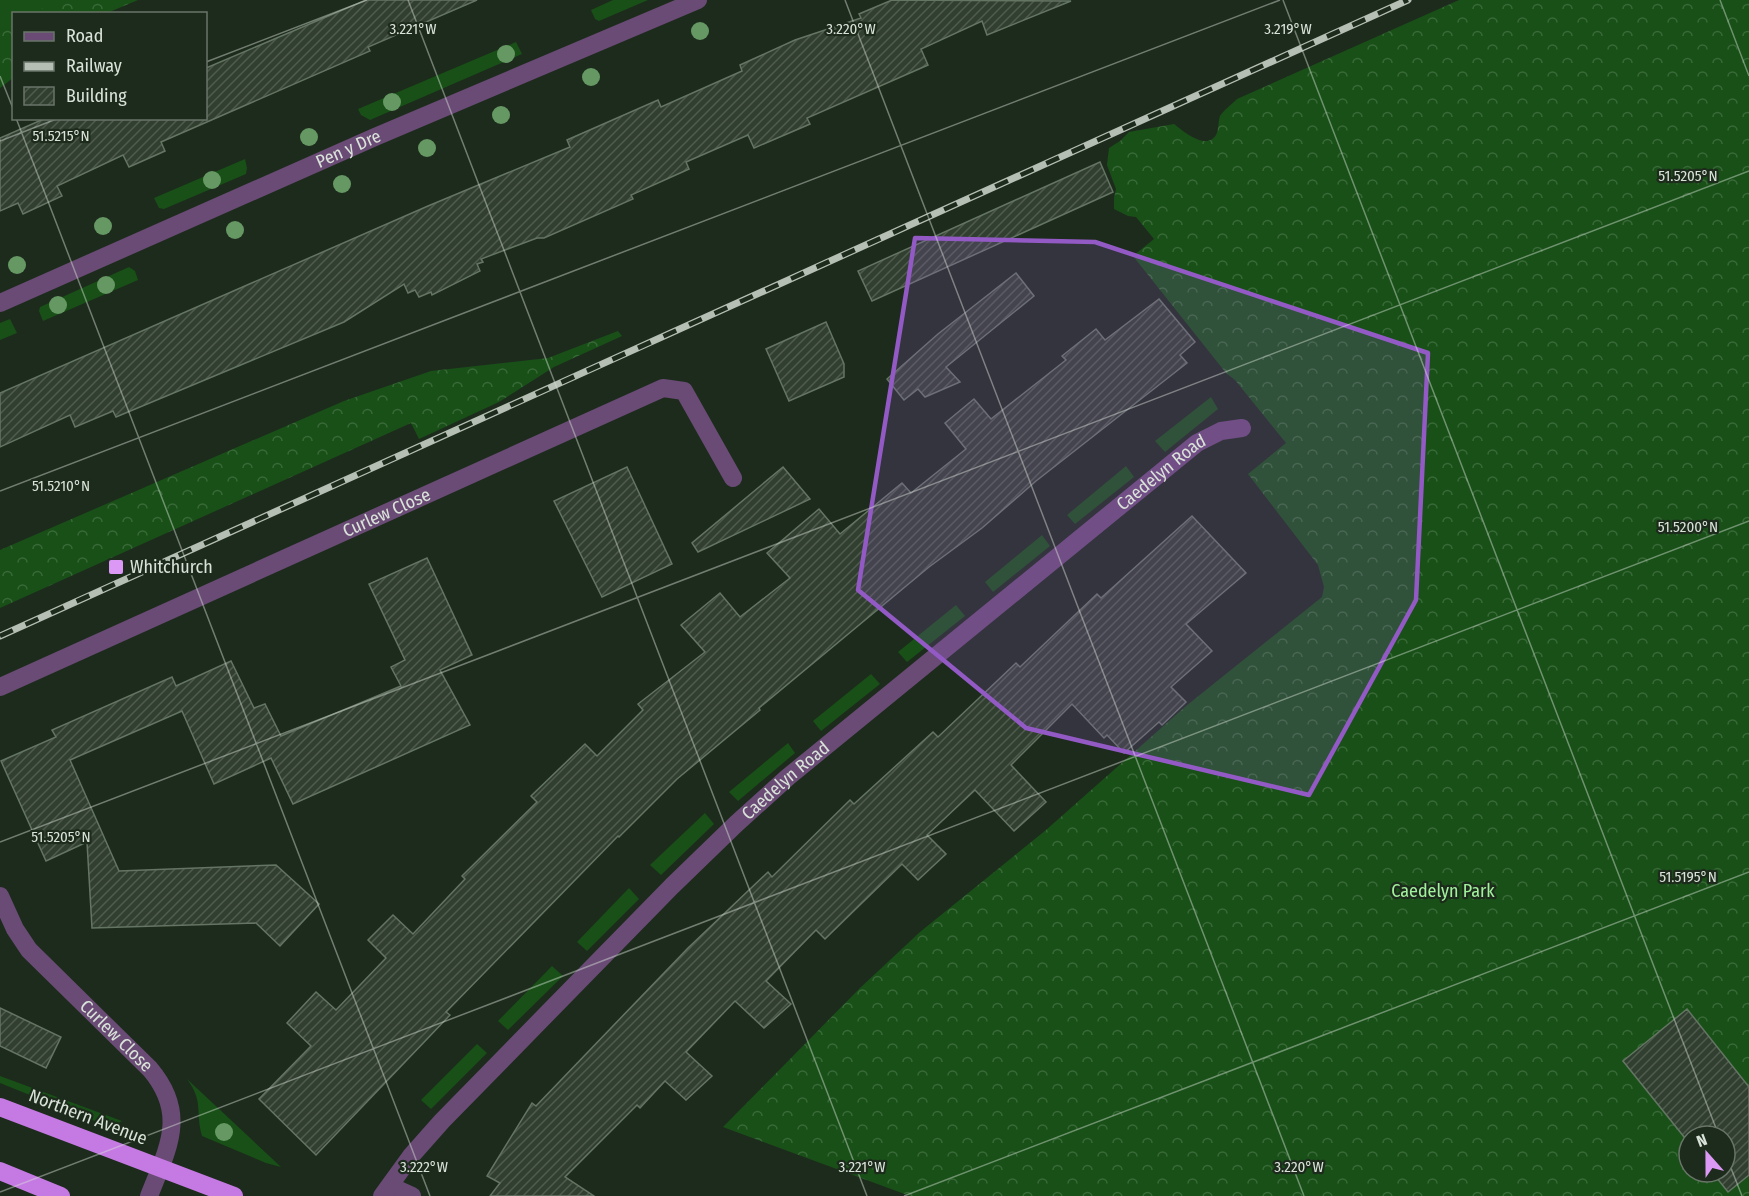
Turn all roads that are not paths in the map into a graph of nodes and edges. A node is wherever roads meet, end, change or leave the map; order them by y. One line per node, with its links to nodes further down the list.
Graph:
1 (698, 0): 2 (street, Pen y Dre)
2 (0, 303)
3 (1242, 428): 10 (street, Caedelyn Road)
4 (733, 478): 5 (street, Curlew Close)
5 (0, 687)
6 (0, 896): 8 (street, Curlew Close)
7 (0, 1107): 8 (highway, Northern Avenue)
8 (160, 1167): 12 (street, Curlew Close); 13 (highway, Northern Avenue)
9 (0, 1172): 11 (highway)
10 (386, 1191): 14 (street)
11 (61, 1196)
12 (149, 1196)
13 (234, 1196)
14 (412, 1196)

